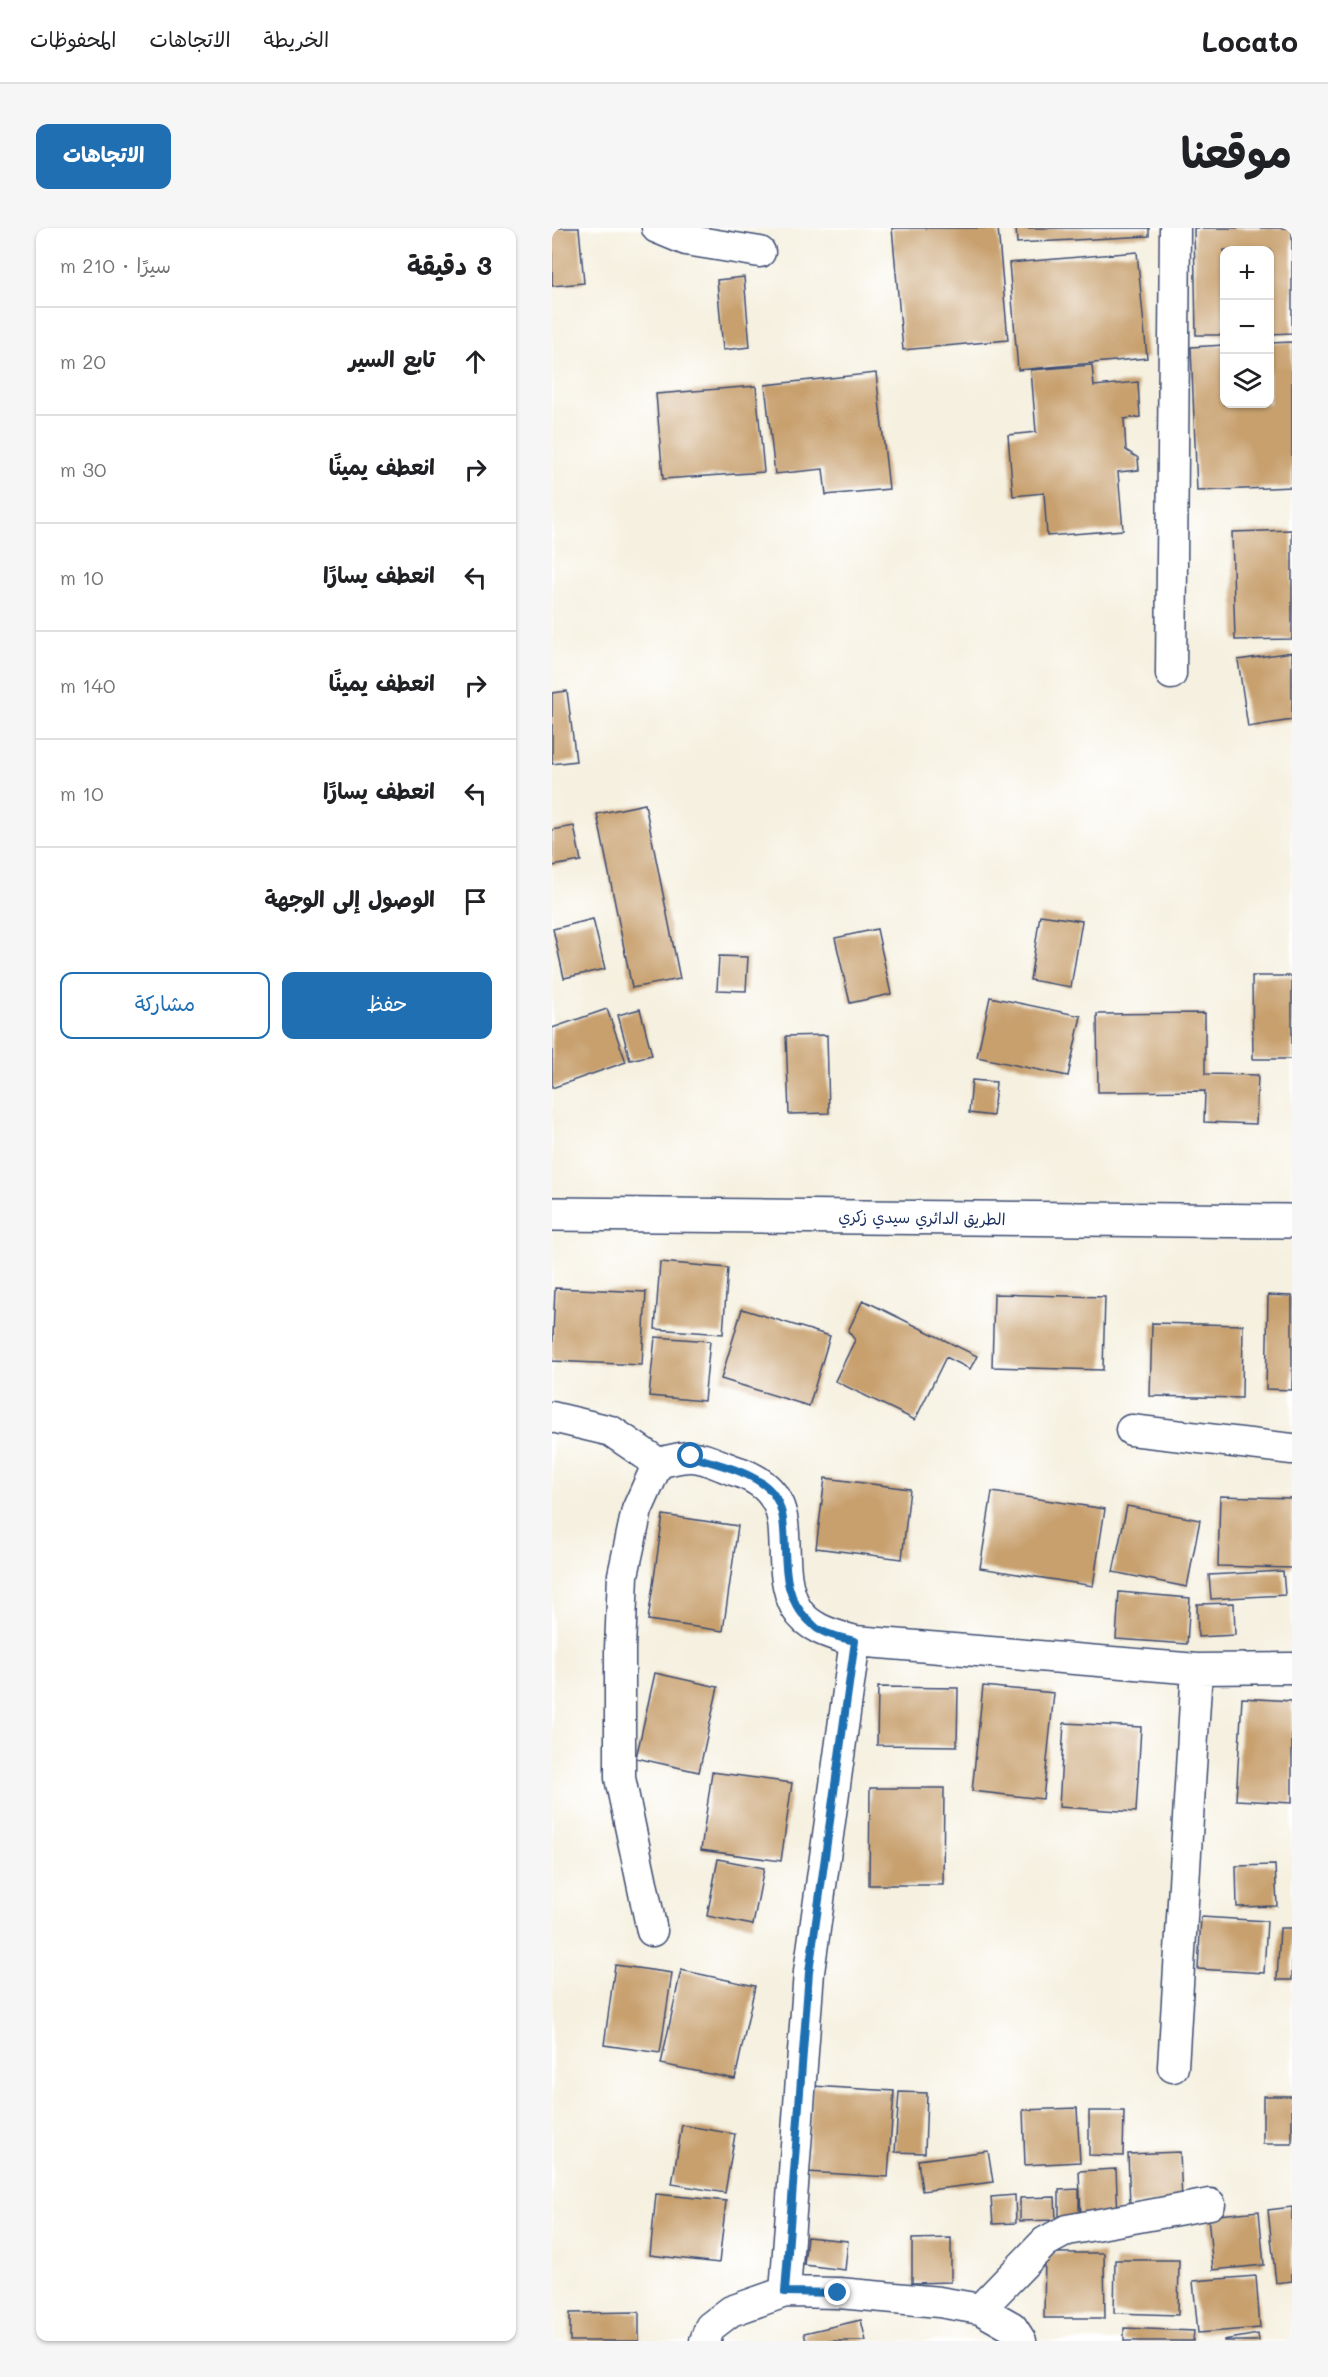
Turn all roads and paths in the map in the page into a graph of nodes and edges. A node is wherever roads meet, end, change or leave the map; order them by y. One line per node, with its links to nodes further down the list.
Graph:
1 (657, 228): 3 (street)
2 (1174, 228): 4 (street)
3 (760, 252)
4 (1171, 674)
5 (552, 1214): 6 (street, الطريق الدائري سيدي زكري)
6 (1292, 1221)
7 (552, 1417): 10 (street)
8 (1131, 1430): 9 (street)
9 (1292, 1449)
10 (658, 1463): 11 (street); 14 (street)
11 (855, 1641): 13 (street); 17 (street)
12 (1292, 1668): 13 (street)
13 (1197, 1669): 15 (street)
14 (652, 1931)
15 (1173, 2067)
16 (1210, 2204): 18 (street)
17 (785, 2292): 18 (street); 19 (street)
18 (980, 2308): 20 (street)
19 (705, 2341)
20 (1021, 2341)

